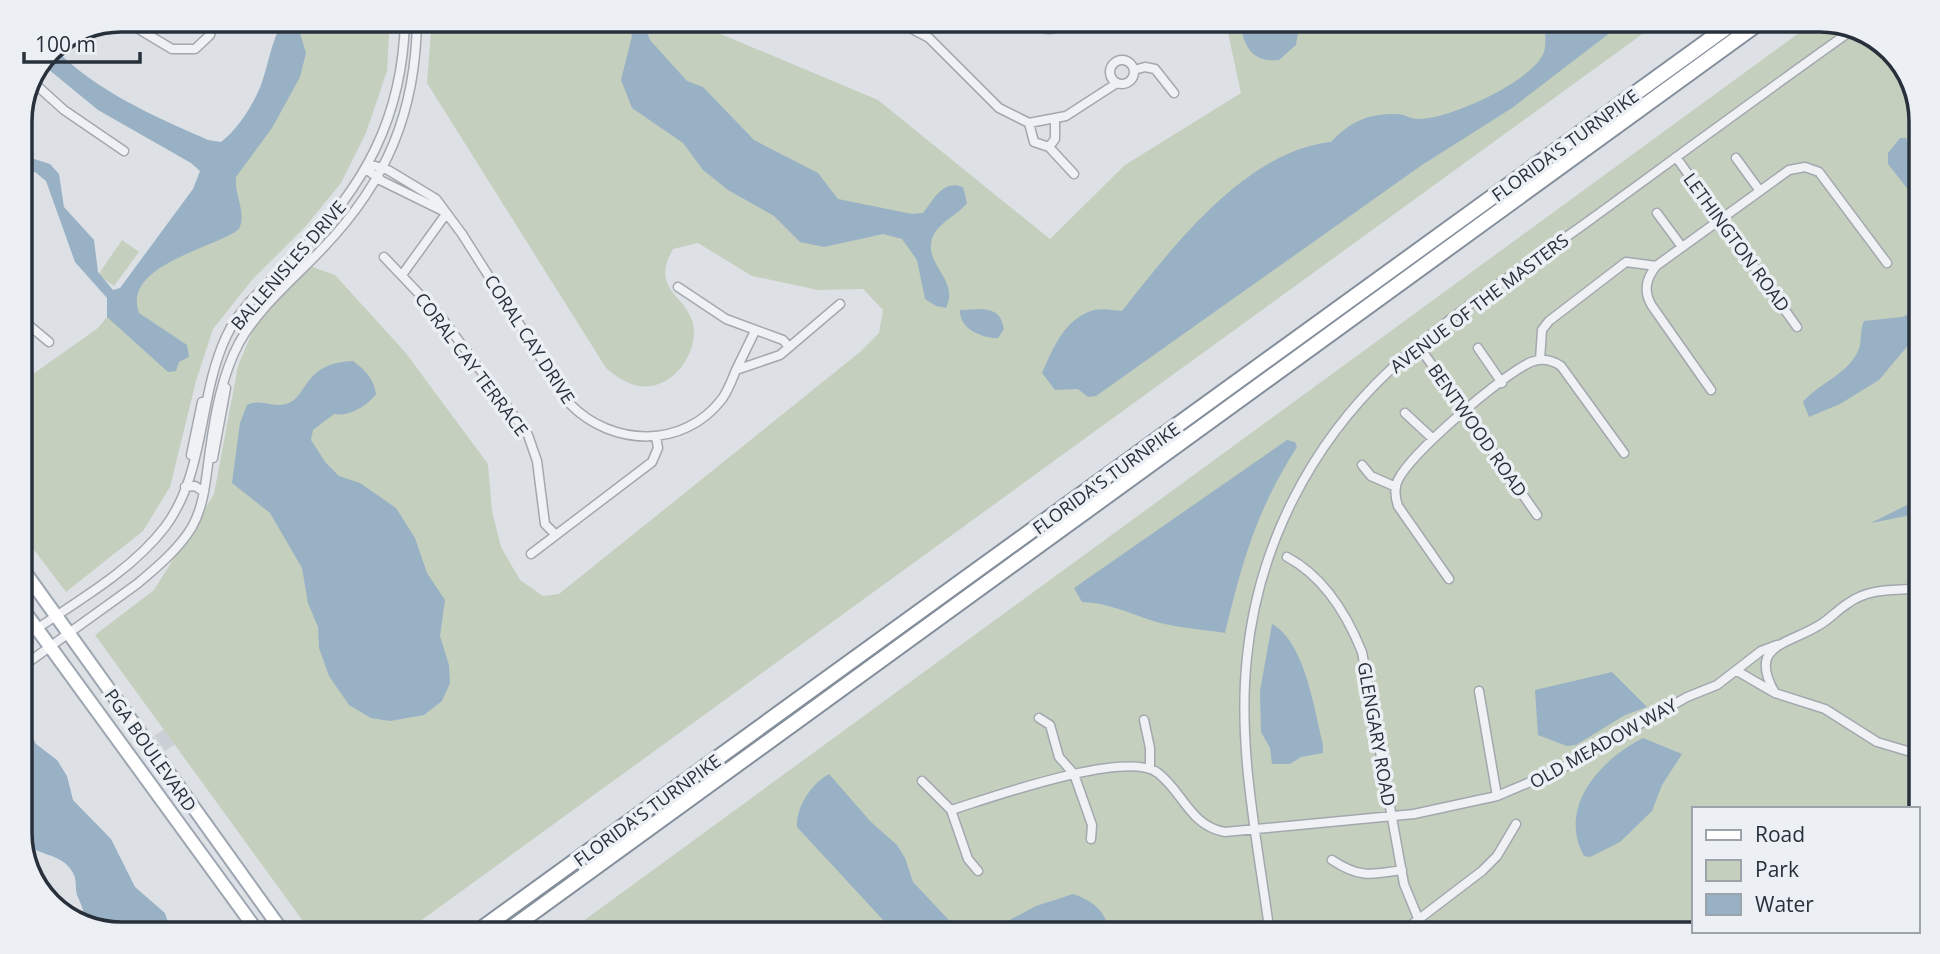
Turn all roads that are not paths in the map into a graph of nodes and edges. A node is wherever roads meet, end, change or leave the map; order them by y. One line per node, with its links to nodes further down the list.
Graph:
1 (144, 32): 2 (street)
2 (211, 32)
3 (404, 32): 19 (street, BALLENISLES DRIVE)
4 (416, 32): 20 (street, BALLENISLES DRIVE)
5 (918, 32): 14 (street)
6 (1720, 32): 93 (highway, FLORIDA'S TURNPIKE)
7 (1746, 32): 94 (highway, FLORIDA'S TURNPIKE)
8 (1844, 35): 17 (street, AVENUE OF THE MASTERS)
9 (1134, 70): 10 (street); 10 (street); 12 (street)
10 (1116, 83): 13 (street)
11 (39, 87): 16 (street)
12 (1174, 93)
13 (1055, 120): 14 (street); 15 (street)
14 (1028, 123): 15 (street)
15 (1049, 147): 21 (street)
16 (124, 151)
17 (1676, 157): 26 (street, LETHINGTON ROAD); 38 (street, AVENUE OF THE MASTERS)
18 (1736, 159): 23 (street)
19 (368, 167): 20 (street, CORAL CAY DRIVE); 22 (street, CORAL CAY DRIVE); 44 (street, BALLENISLES DRIVE)
20 (383, 169): 22 (street, BALLENISLES DRIVE); 24 (street, CORAL CAY DRIVE)
21 (1074, 174)
22 (377, 177): 24 (street, CORAL CAY DRIVE); 43 (street, BALLENISLES DRIVE)
23 (1760, 191): 26 (street); 29 (street)
24 (444, 212): 31 (street, CORAL CAY TERRACE); 51 (street, CORAL CAY DRIVE)
25 (1657, 213): 27 (street)
26 (1720, 219): 27 (street); 34 (street, LETHINGTON ROAD)
27 (1682, 247): 30 (street)
28 (384, 257): 31 (street, CORAL CAY TERRACE)
29 (1886, 263)
30 (1657, 266): 41 (street); 46 (street)
31 (402, 275): 61 (street, CORAL CAY TERRACE)
32 (678, 287): 36 (street)
33 (840, 304): 39 (street)
34 (1797, 327)
35 (32, 328): 37 (street)
36 (755, 331): 39 (street); 42 (street, CORAL CAY DRIVE)
37 (49, 342)
38 (1418, 345): 47 (street, BENTWOOD ROAD); 86 (street, AVENUE OF THE MASTERS)
39 (789, 348): 42 (street)
40 (1478, 348): 45 (street)
41 (1540, 360): 45 (street); 53 (street)
42 (736, 370): 51 (street, CORAL CAY DRIVE)
43 (226, 378): 50 (street, BALLENISLES DRIVE); 56 (street)
44 (209, 379): 49 (street, BALLENISLES DRIVE); 55 (street)
45 (1502, 383): 47 (street)
46 (1711, 390)
47 (1464, 411): 52 (street); 60 (street, BENTWOOD ROAD)
48 (1405, 413): 52 (street)
49 (203, 420): 50 (street); 55 (street, BALLENISLES DRIVE)
50 (215, 421): 56 (street, BALLENISLES DRIVE)
51 (656, 437): 61 (street)
52 (1433, 439): 58 (street)
53 (1624, 453)
54 (1362, 465): 58 (street)
55 (189, 475): 57 (street, BALLENISLES DRIVE)
56 (206, 478): 59 (street, BALLENISLES DRIVE)
57 (185, 487): 59 (street); 68 (street, BALLENISLES DRIVE)
58 (1396, 487): 64 (street)
59 (204, 492): 70 (street, BALLENISLES DRIVE)
60 (1538, 514)
61 (556, 535): 62 (street)
62 (531, 554)
63 (1287, 557): 84 (street, GLENGARY ROAD)
64 (1449, 579)
65 (32, 591): 68 (main road, PGA BOULEVARD)
66 (1908, 591): 71 (street, OLD MEADOW WAY)
67 (32, 612): 68 (main road, PGA BOULEVARD)
68 (47, 622): 69 (street, BALLENISLES DRIVE); 70 (main road, PGA BOULEVARD); 70 (main road, PGA BOULEVARD)
69 (32, 632)
70 (59, 640): 72 (street, BALLENISLES DRIVE); 91 (main road, PGA BOULEVARD); 92 (main road, PGA BOULEVARD)
71 (1777, 645): 73 (street, OLD MEADOW WAY); 75 (street)
72 (32, 659)
73 (1737, 671): 75 (street); 82 (street, OLD MEADOW WAY)
74 (1479, 691): 82 (street)
75 (1775, 693): 78 (street)
76 (1039, 718): 80 (street)
77 (1144, 720): 79 (street)
78 (1908, 751)
79 (1150, 768): 80 (street); 86 (street, OLD MEADOW WAY)
80 (1074, 774): 83 (street); 87 (street)
81 (922, 781): 83 (street)
82 (1497, 796): 84 (street, OLD MEADOW WAY)
83 (951, 810): 90 (street)
84 (1392, 817): 86 (street, OLD MEADOW WAY); 89 (street, GLENGARY ROAD)
85 (1516, 824): 96 (street)
86 (1256, 830): 95 (street, AVENUE OF THE MASTERS)
87 (1091, 839)
88 (1332, 860): 89 (street)
89 (1402, 870): 96 (street, GLENGARY ROAD)
90 (978, 871)
91 (251, 922)
92 (275, 922)
93 (491, 922)
94 (520, 922)
95 (1268, 922)
96 (1418, 922)

